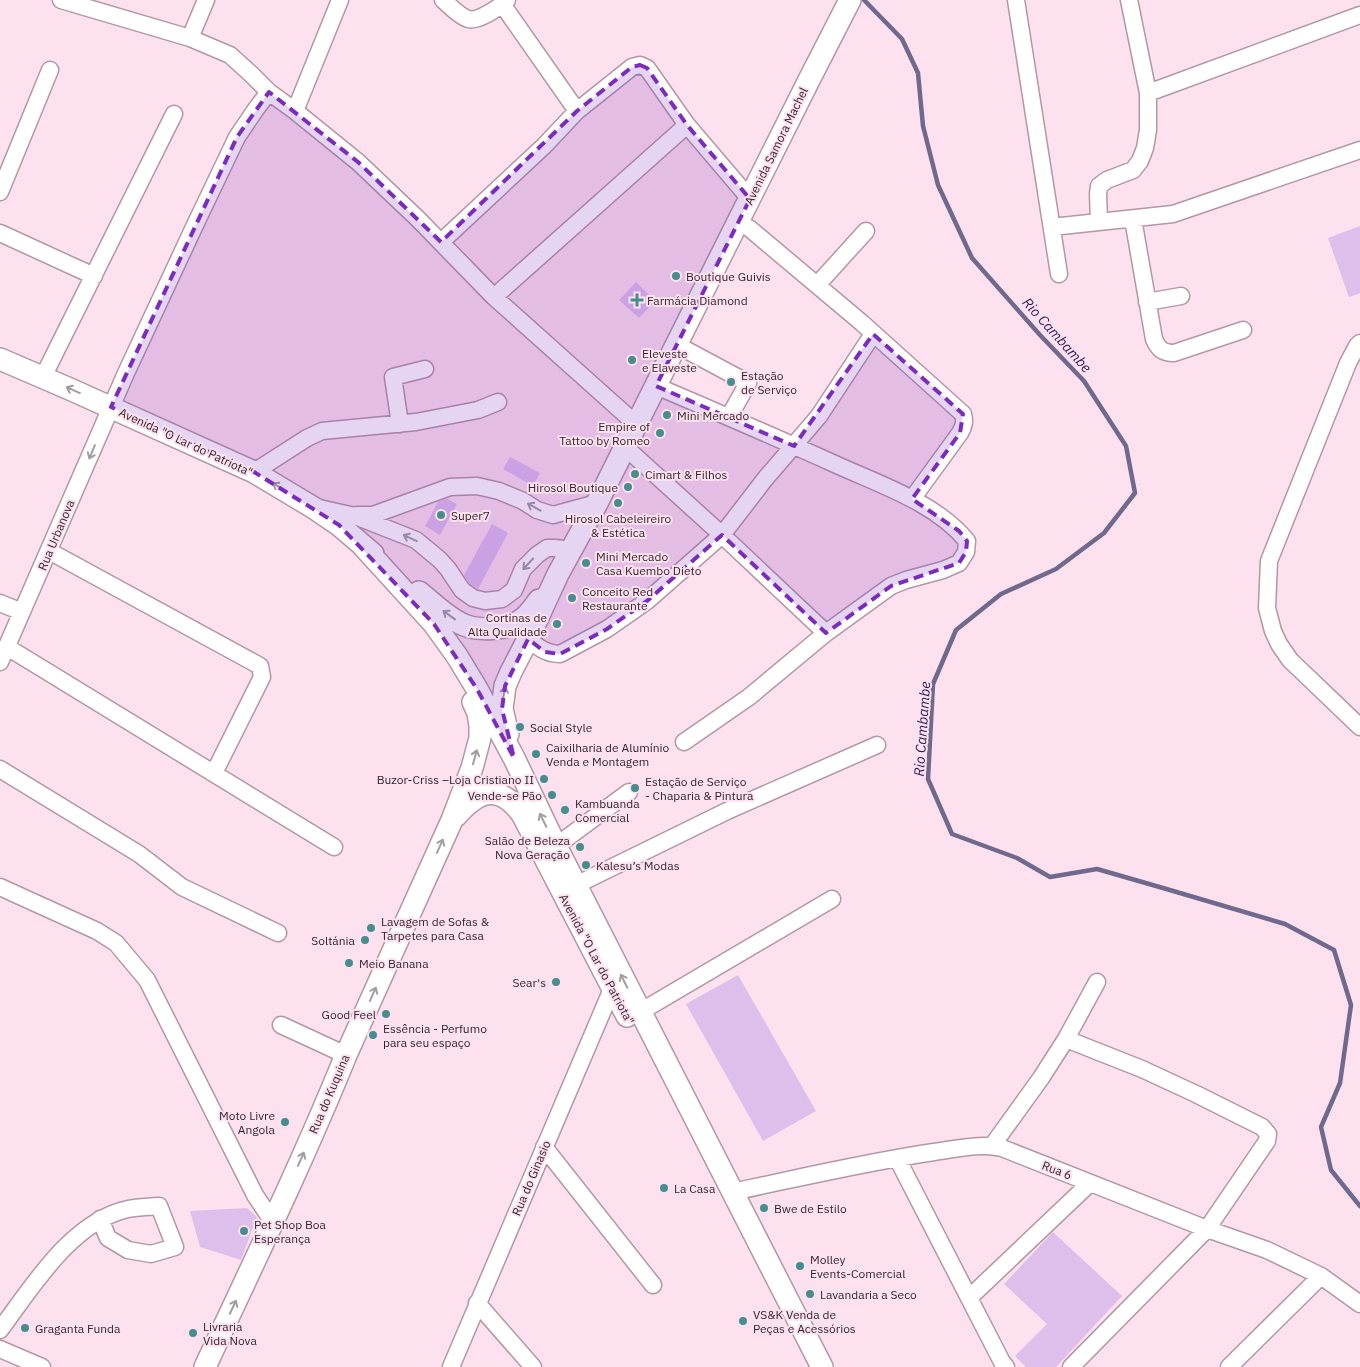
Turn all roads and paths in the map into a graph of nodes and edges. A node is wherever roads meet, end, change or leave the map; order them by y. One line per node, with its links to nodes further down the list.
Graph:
1 (61, 0): 10 (street)
2 (206, 0): 10 (street)
3 (340, 0): 14 (street)
4 (443, 0): 8 (street)
5 (850, 0): 20 (main road, Avenida Samora Machel)
6 (1016, 0): 23 (street)
7 (1129, 0): 13 (street)
8 (505, 2): 15 (street)
9 (1360, 15): 13 (street)
10 (190, 38): 12 (street)
11 (50, 70): 19 (street)
12 (269, 92): 14 (street); 43 (street, Rua Urbanova)
13 (1148, 94): 22 (street)
14 (295, 111): 27 (street)
15 (577, 111): 17 (street); 27 (street)
16 (174, 114): 29 (street)
17 (687, 125): 20 (street); 32 (street)
18 (1360, 150): 21 (street)
19 (0, 192)
20 (750, 199): 37 (main road, Avenida Samora Machel)
21 (1133, 219): 22 (street); 33 (street)
22 (1099, 222): 23 (street)
23 (1052, 227): 28 (street)
24 (749, 228): 30 (street)
25 (866, 231): 30 (street)
26 (0, 233): 29 (street)
27 (441, 242): 32 (street)
28 (1059, 274)
29 (94, 276): 40 (street)
30 (818, 285): 35 (street)
31 (1181, 296): 33 (street)
32 (494, 297): 46 (street)
33 (1147, 302): 34 (street)
34 (1243, 330)
35 (873, 334): 47 (street); 50 (street)
36 (1360, 343): 65 (street)
37 (677, 345): 41 (main road, Avenida Samora Machel); 44 (street)
38 (0, 359): 40 (main road, Avenida "O Lar do Patriota")
39 (425, 369): 45 (street)
40 (43, 377): 43 (main road, Avenida "O Lar do Patriota", one-way to 40)
41 (656, 386): 44 (street); 46 (main road, Avenida Samora Machel)
42 (498, 402): 45 (street)
43 (111, 407): 49 (main road, Avenida "O Lar do Patriota"); 56 (street, Rua Urbanova, one-way to 56)
44 (729, 417): 47 (street)
45 (400, 424): 49 (street)
46 (636, 424): 48 (main road, Avenida Samora Machel)
47 (794, 446): 50 (street); 54 (street)
48 (625, 447): 51 (main road, Avenida Samora Machel); 54 (street)
49 (254, 472): 52 (main road, Avenida "O Lar do Patriota", one-way to 49)
50 (912, 499): 62 (street)
51 (597, 503): 53 (street, one-way to 53); 57 (main road, Avenida Samora Machel)
52 (314, 508): 53 (street); 55 (main road, Avenida "O Lar do Patriota")
53 (355, 516): 57 (street, one-way to 53)
54 (722, 535): 62 (street); 63 (street)
55 (362, 545): 58 (main road, Avenida "O Lar do Patriota", one-way to 55); 61 (main road, Avenida "O Lar do Patriota")
56 (49, 551): 60 (street, Rua Urbanova); 70 (street)
57 (570, 553): 58 (main road, Avenida Samora Machel)
58 (558, 574): 63 (main road)
59 (0, 603): 60 (street)
60 (22, 612): 64 (street, Rua Urbanova)
61 (434, 624): 68 (main road, Avenida "O Lar do Patriota"); 72 (main road, Avenida "O Lar do Patriota", one-way to 61)
62 (826, 633): 66 (street)
63 (528, 640): 68 (main road, one-way to 63)
64 (3, 655): 70 (street)
65 (1360, 727)
66 (684, 742)
67 (878, 745): 75 (street)
68 (514, 758): 73 (main road, Avenida "O Lar do Patriota", one-way to 68)
69 (0, 769): 78 (street)
70 (214, 773): 74 (street)
71 (629, 792): 73 (street)
72 (452, 820): 80 (main road, Avenida "O Lar do Patriota"); 84 (main road, Rua do Kuquina, one-way to 72)
73 (556, 846): 75 (main road, Avenida "O Lar do Patriota")
74 (334, 847)
75 (576, 885): 81 (main road, Avenida "O Lar do Patriota", one-way to 75)
76 (0, 887): 91 (street)
77 (832, 898): 81 (street)
78 (278, 933)
79 (1096, 982): 83 (street)
80 (612, 989): 86 (street, Rua do Ginasio); 105 (main road, Avenida "O Lar do Patriota")
81 (640, 1012): 89 (main road, Avenida "O Lar do Patriota")
82 (281, 1025): 84 (street)
83 (1066, 1039): 85 (street); 92 (street)
84 (346, 1056): 91 (main road, Rua do Kuquina, one-way to 84)
85 (992, 1146): 87 (street, Rua 6); 88 (street, Rua 6)
86 (544, 1147): 94 (street); 96 (street, Rua do Ginasio)
87 (897, 1158): 89 (street, Rua 6); 95 (street)
88 (1090, 1183): 92 (street, Rua 6); 95 (street)
89 (732, 1192): 106 (main road, Avenida "O Lar do Patriota")
90 (100, 1220): 98 (street)
91 (273, 1222): 102 (main road, Rua do Kuquina, one-way to 91)
92 (1207, 1229): 93 (street, Rua 6); 107 (street)
93 (1321, 1276): 97 (street, Rua 6); 108 (street)
94 (653, 1285)
95 (969, 1298): 100 (street)
96 (477, 1303): 103 (street, Rua do Ginasio); 104 (street)
97 (1360, 1304)
98 (0, 1330)
99 (0, 1349): 101 (street)
100 (1000, 1365)
101 (42, 1367)
102 (205, 1367)
103 (451, 1367)
104 (533, 1367)
105 (808, 1367)
106 (822, 1367)
107 (1071, 1367)
108 (1229, 1367)

